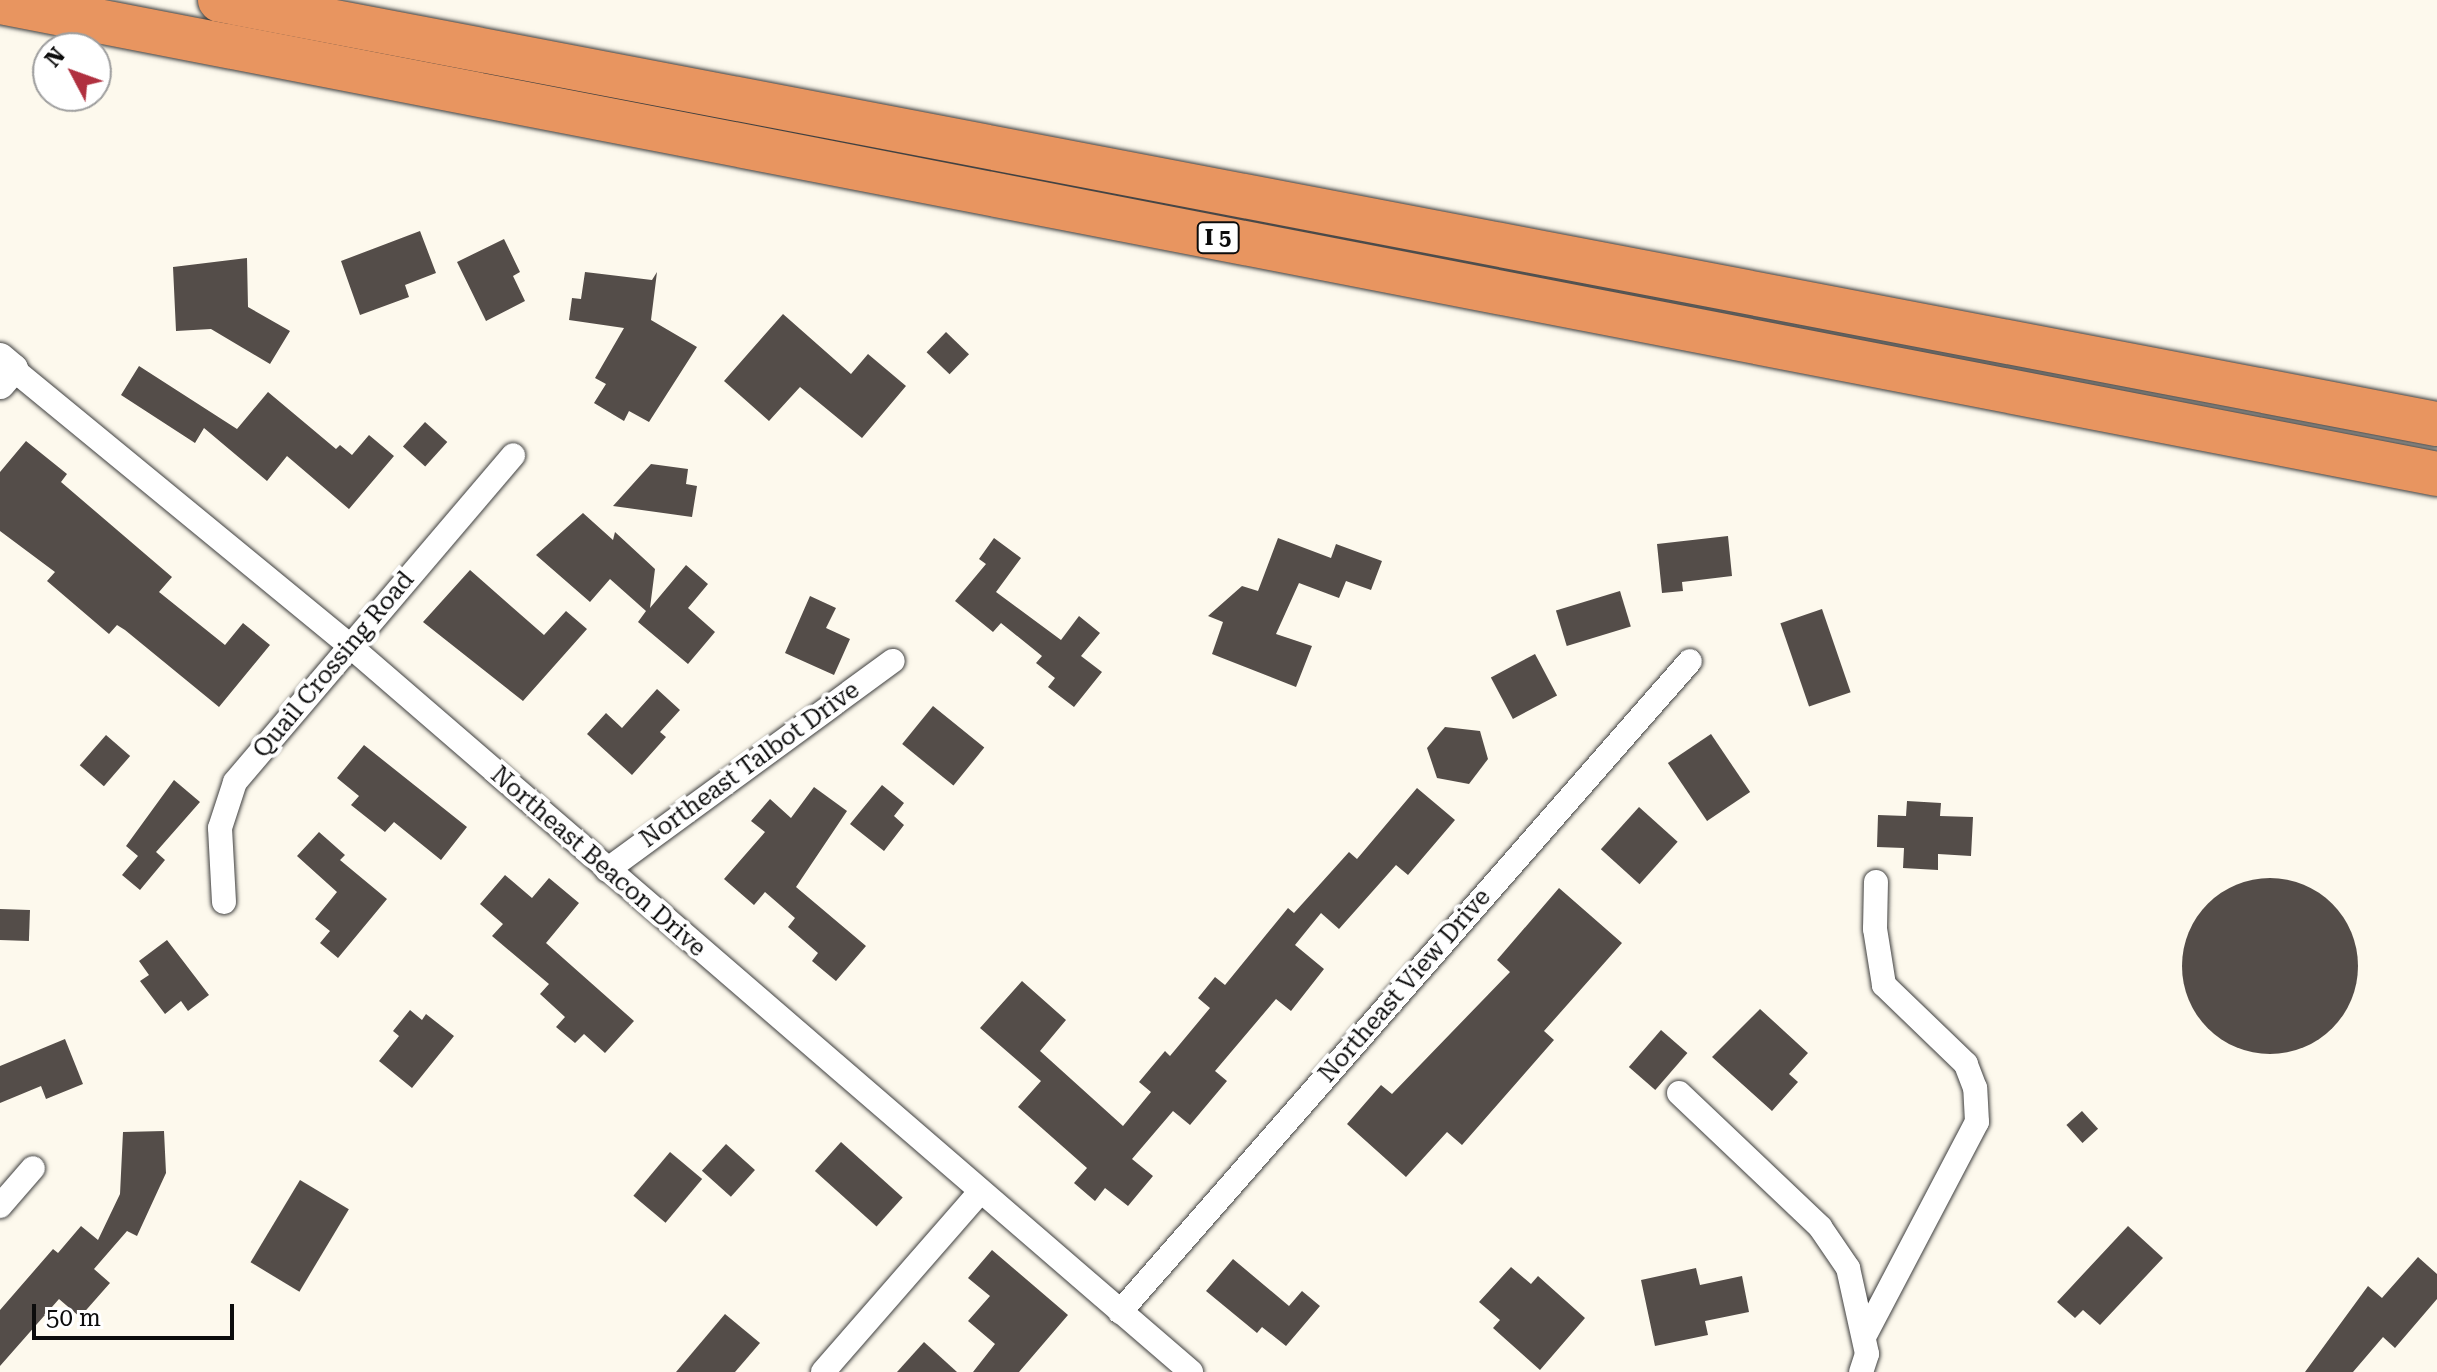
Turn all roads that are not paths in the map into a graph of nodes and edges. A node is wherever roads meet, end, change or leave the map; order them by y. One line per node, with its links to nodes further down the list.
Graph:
1 (220, 0): 4 (highway, I 5)
2 (0, 2): 6 (highway, I 5)
3 (4, 370): 7 (street, Northeast Beacon Drive)
4 (2437, 424)
5 (513, 455): 7 (street, Quail Crossing Road)
6 (2437, 474)
7 (350, 646): 10 (street, Northeast Beacon Drive); 12 (street, Quail Crossing Road)
8 (893, 661): 10 (street, Northeast Talbot Drive)
9 (1690, 661): 17 (street, Northeast View Drive)
10 (607, 870): 15 (street, Northeast Beacon Drive)
11 (1876, 882): 18 (street)
12 (224, 902)
13 (1679, 1093): 18 (street)
14 (33, 1168): 16 (street)
15 (980, 1192): 17 (street, Northeast Beacon Drive); 19 (street)
16 (0, 1206)
17 (1120, 1312): 20 (street, Northeast Beacon Drive)
18 (1864, 1337): 21 (street)
19 (823, 1372)
20 (1191, 1372)
21 (1861, 1372)

